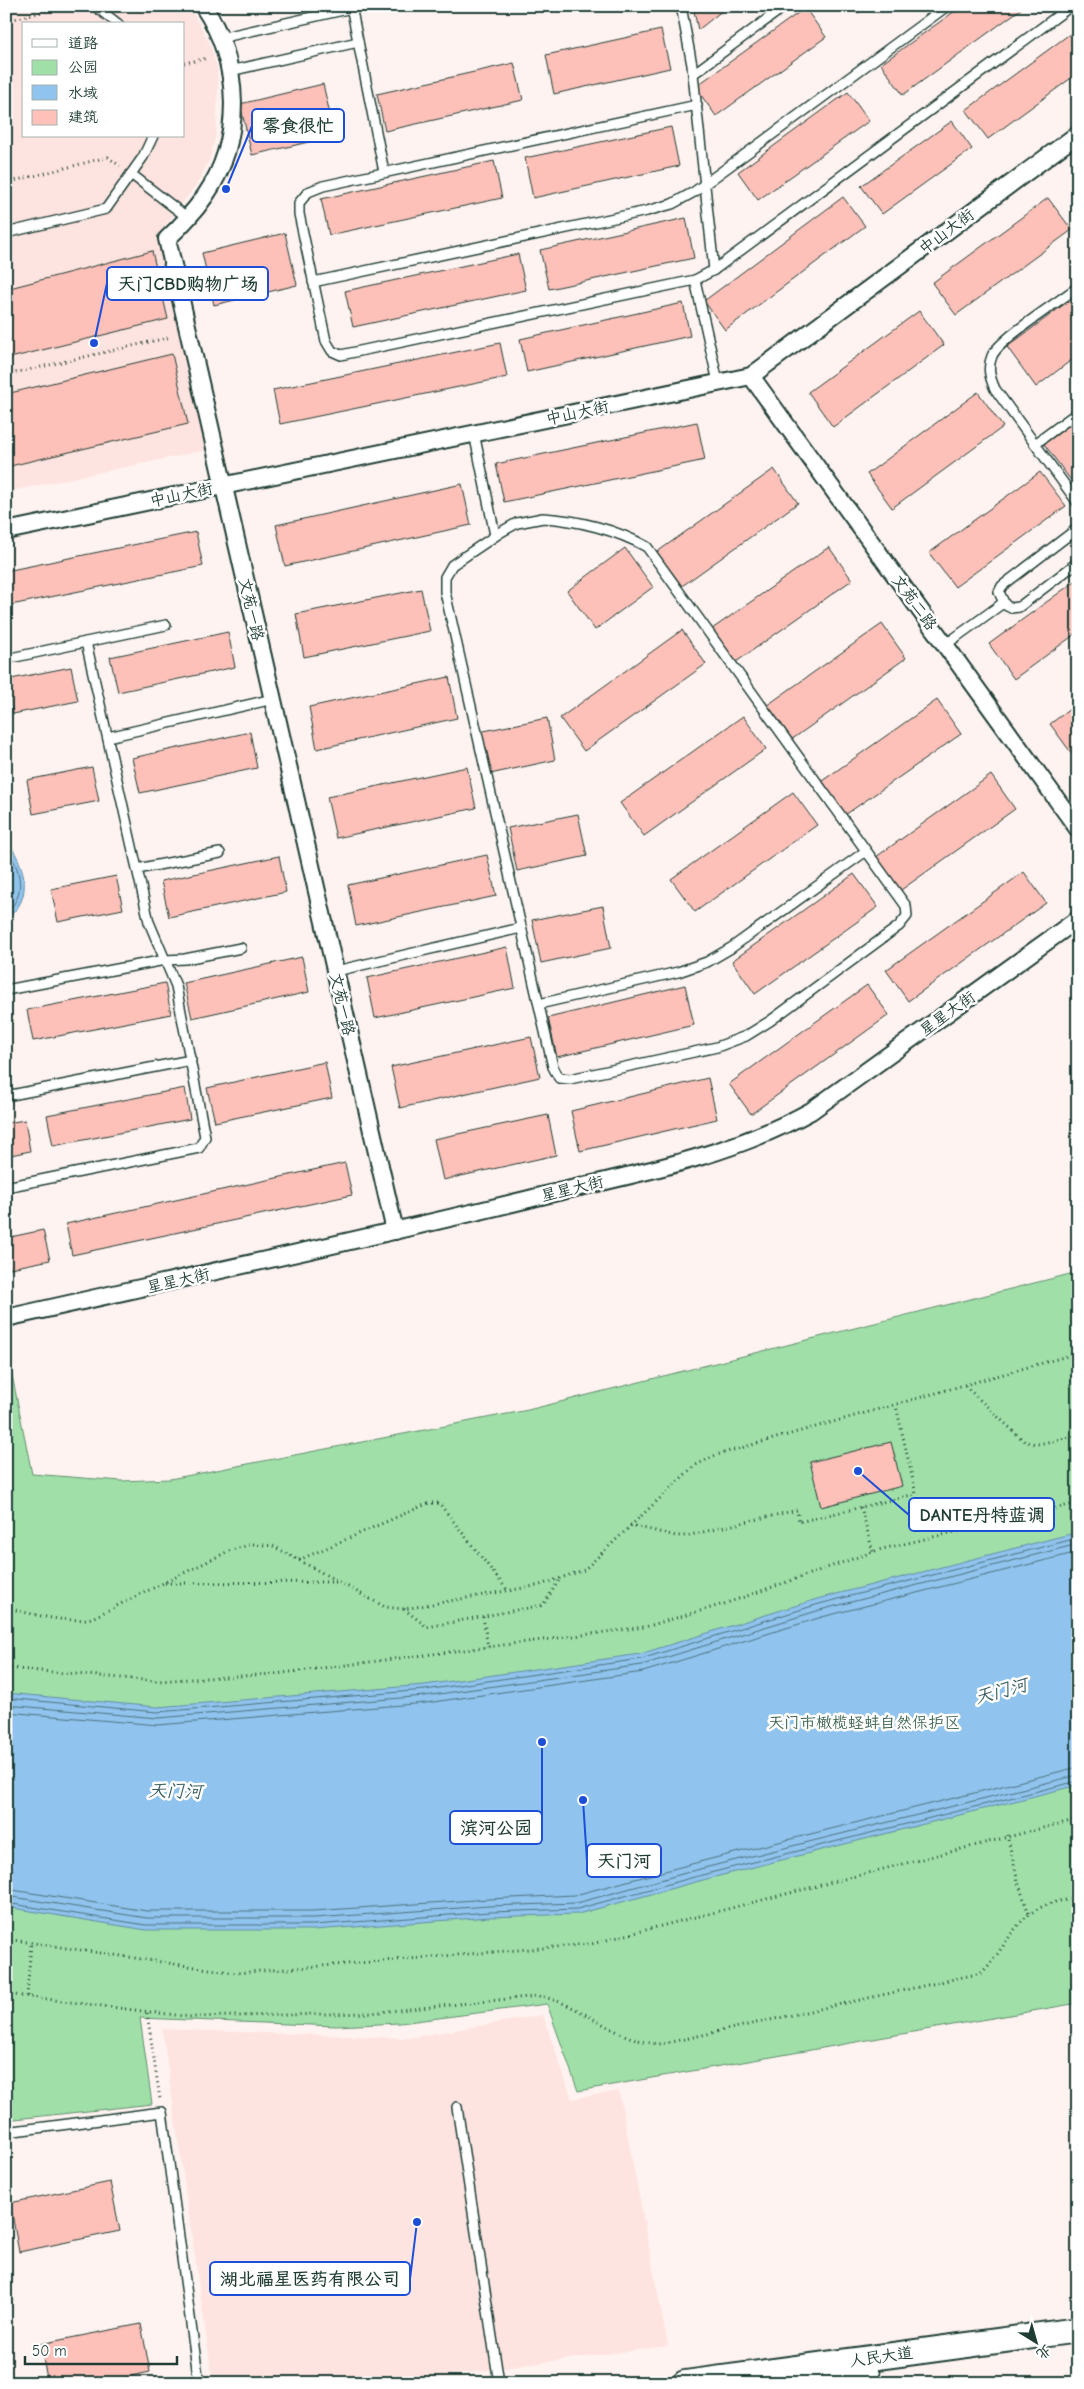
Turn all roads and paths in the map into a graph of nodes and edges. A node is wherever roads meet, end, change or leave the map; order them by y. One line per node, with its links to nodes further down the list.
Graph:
1 (66, 6): 9 (path)
2 (96, 6): 10 (lane)
3 (203, 6): 11 (street, 文苑一路)
4 (681, 6): 16 (lane)
5 (785, 6): 16 (lane)
6 (947, 6): 23 (lane)
7 (1071, 6): 26 (lane)
8 (351, 7): 11 (lane); 12 (lane)
9 (6, 20)
10 (116, 22)
11 (220, 38): 13 (street, 文苑一路)
12 (358, 42): 15 (lane); 20 (lane)
13 (226, 54): 14 (path); 15 (street, 文苑一路)
14 (185, 63)
15 (230, 71): 24 (street, 文苑一路)
16 (693, 74): 17 (lane)
17 (697, 105): 20 (lane); 23 (lane)
18 (1078, 134): 32 (street, 中山大街)
19 (152, 138): 21 (lane)
20 (384, 172): 28 (lane)
21 (130, 174): 22 (path); 24 (lane); 25 (lane)
22 (6, 183)
23 (706, 183): 26 (lane); 28 (lane)
24 (188, 218): 30 (street, 文苑一路)
25 (6, 233)
26 (714, 270): 27 (lane)
27 (695, 280): 28 (lane); 33 (lane)
28 (313, 282)
29 (1078, 287): 36 (lane)
30 (190, 333): 31 (path); 37 (street, 文苑一路)
31 (6, 375)
32 (752, 376): 33 (street, 中山大街); 46 (street, 文苑二路)
33 (718, 382): 35 (street, 中山大街)
34 (1078, 412): 36 (lane)
35 (474, 433): 37 (street, 中山大街); 41 (lane)
36 (1035, 444): 38 (lane)
37 (224, 486): 40 (street, 中山大街); 48 (street, 文苑一路)
38 (1078, 503)
39 (1078, 528): 43 (lane)
40 (6, 531)
41 (495, 535): 51 (lane); 55 (lane)
42 (1078, 562): 43 (lane)
43 (1003, 602): 46 (lane)
44 (166, 625): 45 (lane)
45 (86, 642): 47 (lane); 49 (lane)
46 (945, 645): 50 (street, 文苑二路)
47 (6, 659)
48 (273, 699): 49 (lane); 58 (street, 文苑一路)
49 (108, 737): 53 (lane)
50 (1078, 829)
51 (866, 850): 60 (lane); 60 (lane)
52 (220, 852): 53 (lane)
53 (137, 869): 57 (lane)
54 (1078, 919): 64 (street, 星星大街)
55 (521, 928): 58 (lane); 60 (lane)
56 (241, 948): 57 (lane)
57 (165, 960): 59 (lane); 61 (lane)
58 (336, 971): 64 (street, 文苑一路)
59 (6, 990)
60 (538, 1004)
61 (190, 1060): 62 (lane); 63 (lane)
62 (6, 1096)
63 (6, 1187)
64 (395, 1232): 65 (street, 星星大街)
65 (6, 1318)
66 (1078, 1353): 67 (path)
67 (965, 1386): 68 (path); 69 (path)
68 (896, 1406): 71 (path); 72 (path)
69 (1078, 1435)
70 (1078, 1503): 73 (path)
71 (861, 1507): 72 (path); 73 (path)
72 (630, 1525): 75 (path)
73 (873, 1552): 82 (path)
74 (299, 1560): 76 (path); 77 (path); 78 (path)
75 (561, 1579): 78 (path); 81 (path)
76 (337, 1582): 77 (path); 80 (path)
77 (164, 1583): 79 (path)
78 (508, 1591): 80 (path)
79 (6, 1608)
80 (404, 1609): 81 (path)
81 (483, 1616): 82 (path)
82 (488, 1647): 83 (path)
83 (6, 1668)
84 (1078, 1819): 85 (path)
85 (1007, 1835): 87 (path); 89 (path)
86 (1078, 1898): 87 (path)
87 (1029, 1914): 92 (path)
88 (6, 1939): 89 (path)
89 (31, 1943): 91 (path)
90 (6, 1994): 91 (path)
91 (27, 1996): 92 (path)
92 (148, 2013): 94 (path)
93 (457, 2107): 99 (lane)
94 (162, 2112): 95 (lane); 98 (lane)
95 (6, 2132)
96 (1078, 2330): 100 (main road, 人民大道)
97 (1078, 2346): 101 (main road, 人民大道)
98 (199, 2383)
99 (499, 2383)
100 (685, 2383)
101 (810, 2383)

